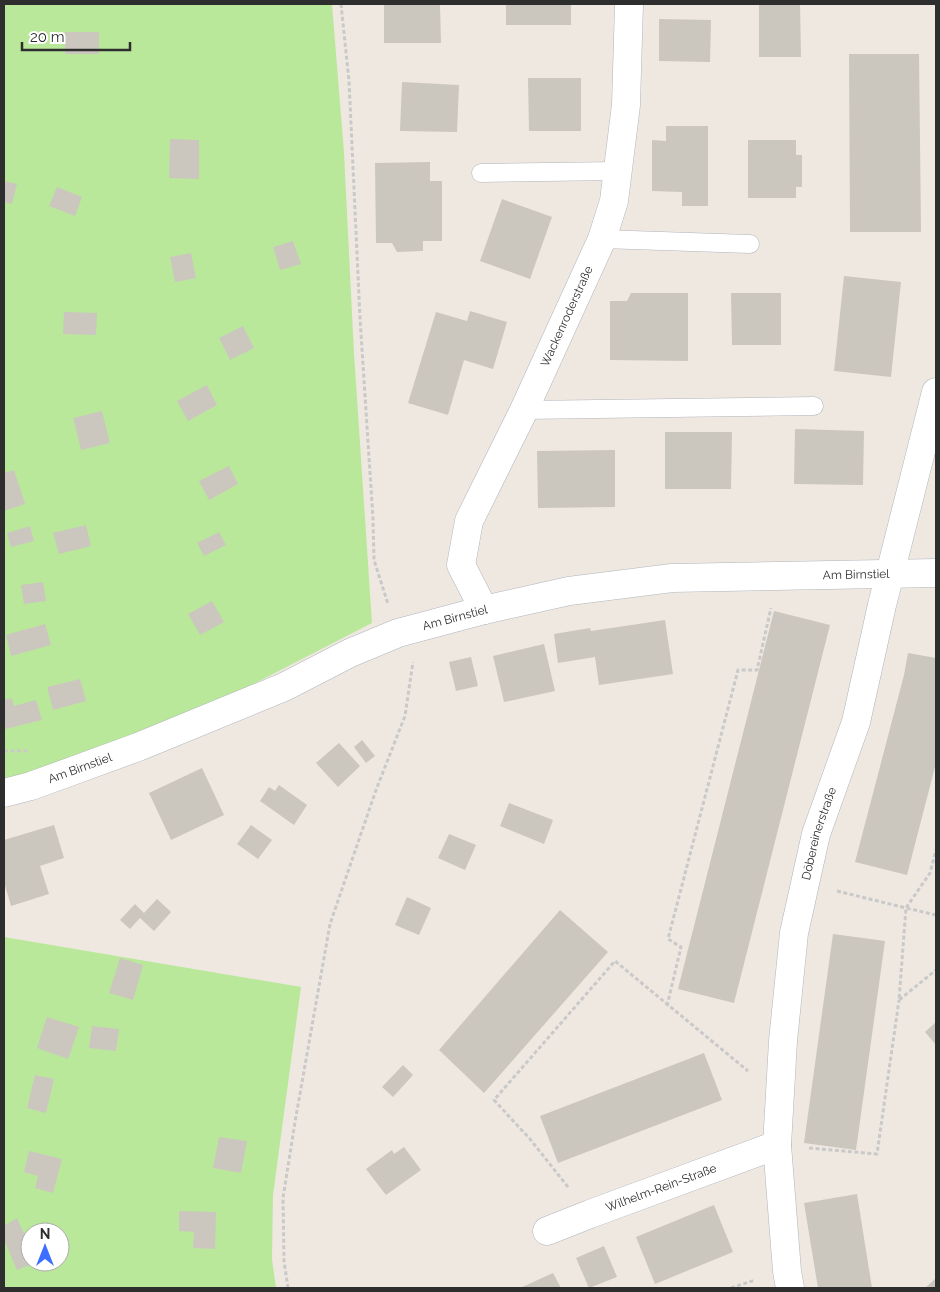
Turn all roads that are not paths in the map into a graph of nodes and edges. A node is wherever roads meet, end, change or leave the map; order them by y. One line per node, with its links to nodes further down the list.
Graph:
1 (630, 4): 2 (street, Wackenroderstraße)
2 (618, 171): 3 (lane); 4 (street, Wackenroderstraße)
3 (481, 173)
4 (602, 239): 5 (lane); 8 (street, Wackenroderstraße)
5 (750, 244)
6 (936, 392): 10 (street, Döbereinerstraße)
7 (814, 406): 8 (lane)
8 (524, 410): 11 (street, Wackenroderstraße)
9 (936, 572): 10 (street, Am Birnstiel)
10 (890, 573): 11 (street, Am Birnstiel); 13 (street, Döbereinerstraße)
11 (484, 610): 12 (street, Am Birnstiel)
12 (4, 793)
13 (777, 1146): 14 (street, Wilhelm-Rein-Straße); 15 (street, Döbereinerstraße)
14 (547, 1231)
15 (790, 1288)

